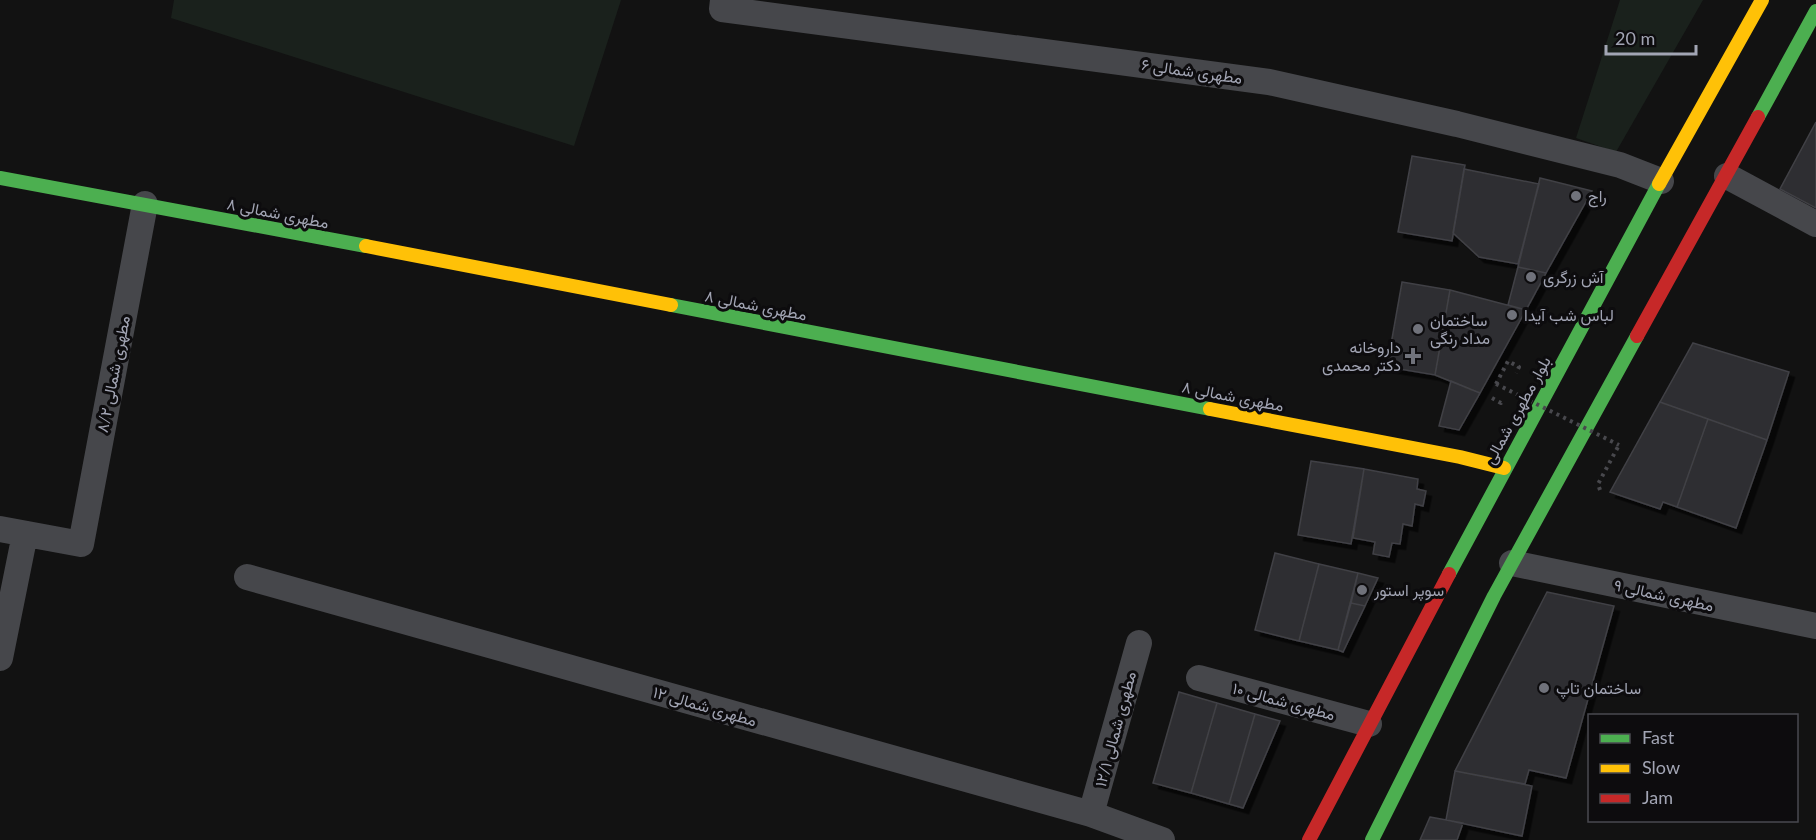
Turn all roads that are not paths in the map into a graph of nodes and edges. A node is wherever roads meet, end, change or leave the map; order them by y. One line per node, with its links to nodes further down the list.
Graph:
1 (723, 0): 6 (street, ۶ مطهری شمالی)
2 (1762, 0): 6 (main road, بلوار مطهرى شمالى)
3 (1816, 11): 4 (main road)
4 (1727, 176): 8 (street); 12 (main road)
5 (0, 178): 7 (main road, ۸ مطهری شمالی)
6 (1661, 181): 9 (main road, بلوار مطهرى شمالى)
7 (145, 204): 9 (main road, ۸ مطهری شمالی); 11 (street, ۸/۲ مطهری شمالی)
8 (1816, 224)
9 (1504, 468): 18 (main road, بلوار مطهرى شمالى)
10 (0, 529): 11 (street)
11 (25, 534): 16 (street)
12 (1512, 563): 14 (street, ۹ مطهری شمالی); 22 (main road)
13 (247, 577): 19 (street, ۱۲ مطهری شمالی)
14 (1816, 626)
15 (1139, 643): 19 (street, ۱۲/۱ مطهری شمالی)
16 (0, 658)
17 (1199, 678): 18 (street, ۱۰ مطهری شمالی)
18 (1369, 724): 21 (main road, بلوار مطهرى شمالى)
19 (1091, 814): 20 (street, ۱۲ مطهری شمالی)
20 (1162, 840)
21 (1309, 840)
22 (1372, 840)

